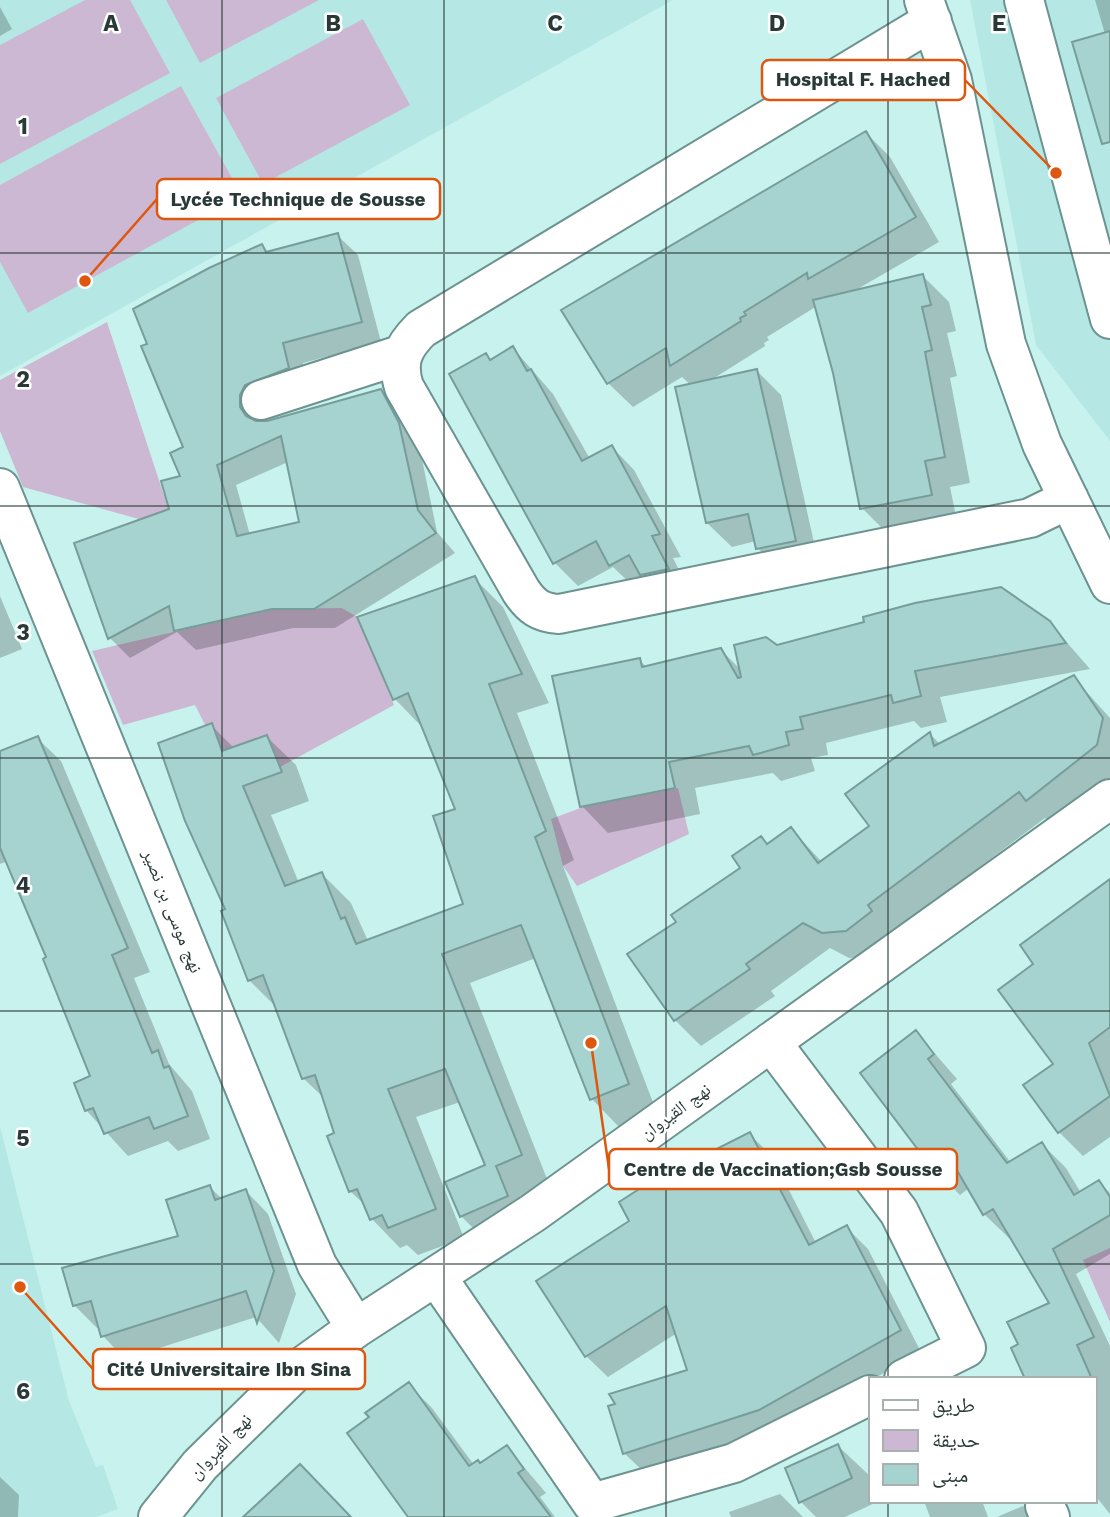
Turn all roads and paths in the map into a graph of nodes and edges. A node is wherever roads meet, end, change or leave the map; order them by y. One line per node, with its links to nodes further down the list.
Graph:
1 (1024, 0): 3 (street)
2 (928, 10): 4 (street); 7 (street)
3 (1110, 319)
4 (401, 355): 5 (street); 7 (street)
5 (261, 400)
6 (0, 488): 13 (street, نهج موسى بن نصير)
7 (1069, 499): 8 (street); 9 (street)
8 (1110, 531)
9 (1110, 584)
10 (1110, 799): 11 (street, نهج القيروان)
11 (771, 1042): 12 (street, نهج القيروان); 14 (street)
12 (436, 1276): 13 (street, نهج القيروان); 15 (street)
13 (356, 1328): 16 (street, نهج القيروان)
14 (908, 1377)
15 (869, 1396)
16 (158, 1517)

